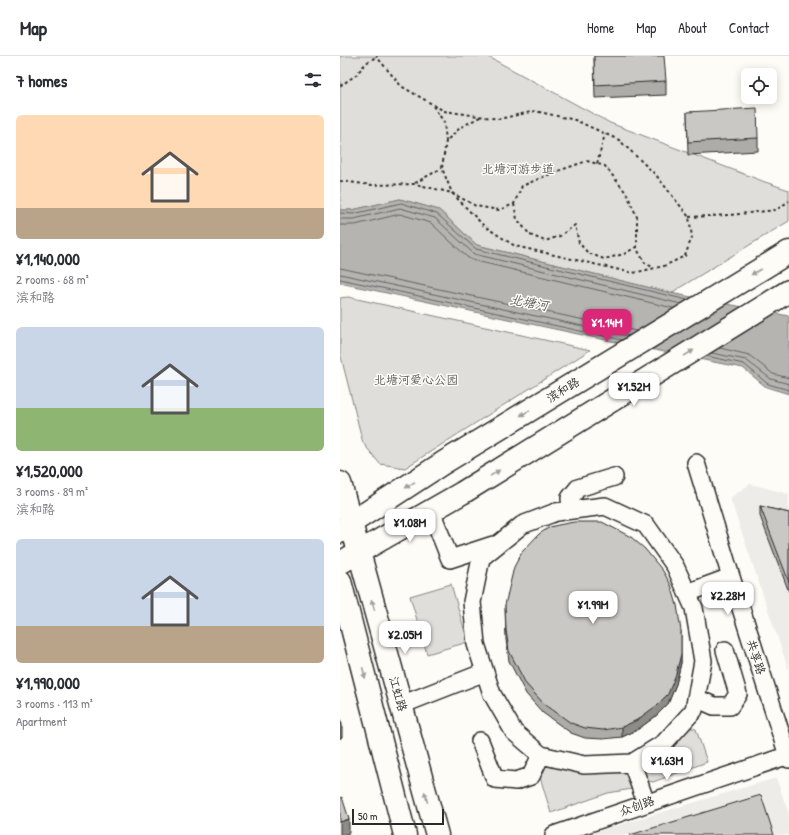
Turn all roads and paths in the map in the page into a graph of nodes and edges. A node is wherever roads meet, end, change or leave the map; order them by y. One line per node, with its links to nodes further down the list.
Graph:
1 (376, 56): 2 (path); 3 (path)
2 (340, 86)
3 (432, 104): 4 (path); 6 (path)
4 (481, 116): 5 (path); 6 (path)
5 (606, 134): 7 (path); 14 (path)
6 (446, 141): 8 (path)
7 (597, 164): 13 (path); 15 (path)
8 (442, 168): 10 (path); 11 (path)
9 (340, 182): 10 (path)
10 (415, 184): 11 (path)
11 (452, 194): 13 (path); 17 (path)
12 (789, 201): 14 (path)
13 (514, 204): 15 (path)
14 (689, 217): 17 (path)
15 (636, 246): 17 (path)
16 (789, 252): 24 (main road, 滨和路, one-way to 24)
17 (654, 268)
18 (789, 291): 23 (main road, one-way to 18)
19 (696, 463): 27 (street, 共享路)
20 (614, 477): 22 (street)
21 (340, 483): 24 (main road, 江虹路)
22 (571, 510): 25 (street); 29 (street)
23 (431, 511): 25 (street); 26 (main road)
24 (345, 527): 26 (main road, 江虹路)
25 (501, 542): 31 (street)
26 (349, 558): 33 (main road, 江虹路, one-way to 26)
27 (731, 577): 29 (street); 36 (street, 共享路)
28 (340, 582): 39 (main road, one-way to 39)
29 (687, 593): 32 (street)
30 (725, 650): 32 (street)
31 (485, 672): 33 (street); 35 (street)
32 (696, 698): 37 (street)
33 (401, 705): 40 (main road, 江虹路, one-way to 33)
34 (480, 741): 35 (street)
35 (541, 755): 37 (street)
36 (789, 756): 38 (street, 众创路)
37 (632, 763): 38 (street)
38 (646, 803): 41 (street, 众创路)
39 (405, 835)
40 (437, 835)
41 (554, 835)

